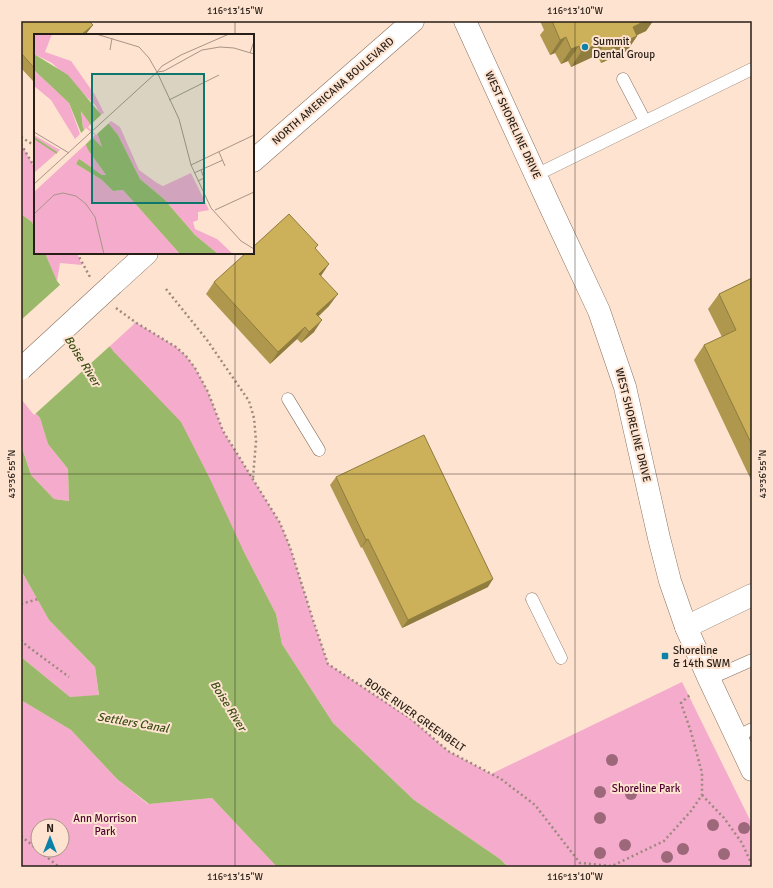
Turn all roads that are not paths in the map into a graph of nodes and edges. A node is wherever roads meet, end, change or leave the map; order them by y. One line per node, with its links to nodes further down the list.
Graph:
1 (413, 21): 6 (street, NORTH AMERICANA BOULEVARD)
2 (465, 21): 7 (street, WEST SHORELINE DRIVE)
3 (752, 69): 5 (lane)
4 (623, 79): 5 (lane)
5 (645, 121): 7 (lane)
6 (254, 160)
7 (536, 175): 14 (street, WEST SHORELINE DRIVE)
8 (146, 254): 9 (street, bridge)
9 (21, 369)
10 (288, 399): 11 (lane)
11 (318, 450)
12 (752, 595): 14 (street)
13 (532, 599): 15 (lane)
14 (686, 627): 17 (street, WEST SHORELINE DRIVE)
15 (561, 658)
16 (752, 660): 17 (lane)
17 (709, 679): 18 (street, WEST SHORELINE DRIVE)
18 (744, 733): 19 (street, WEST SHORELINE DRIVE)
19 (752, 770)

